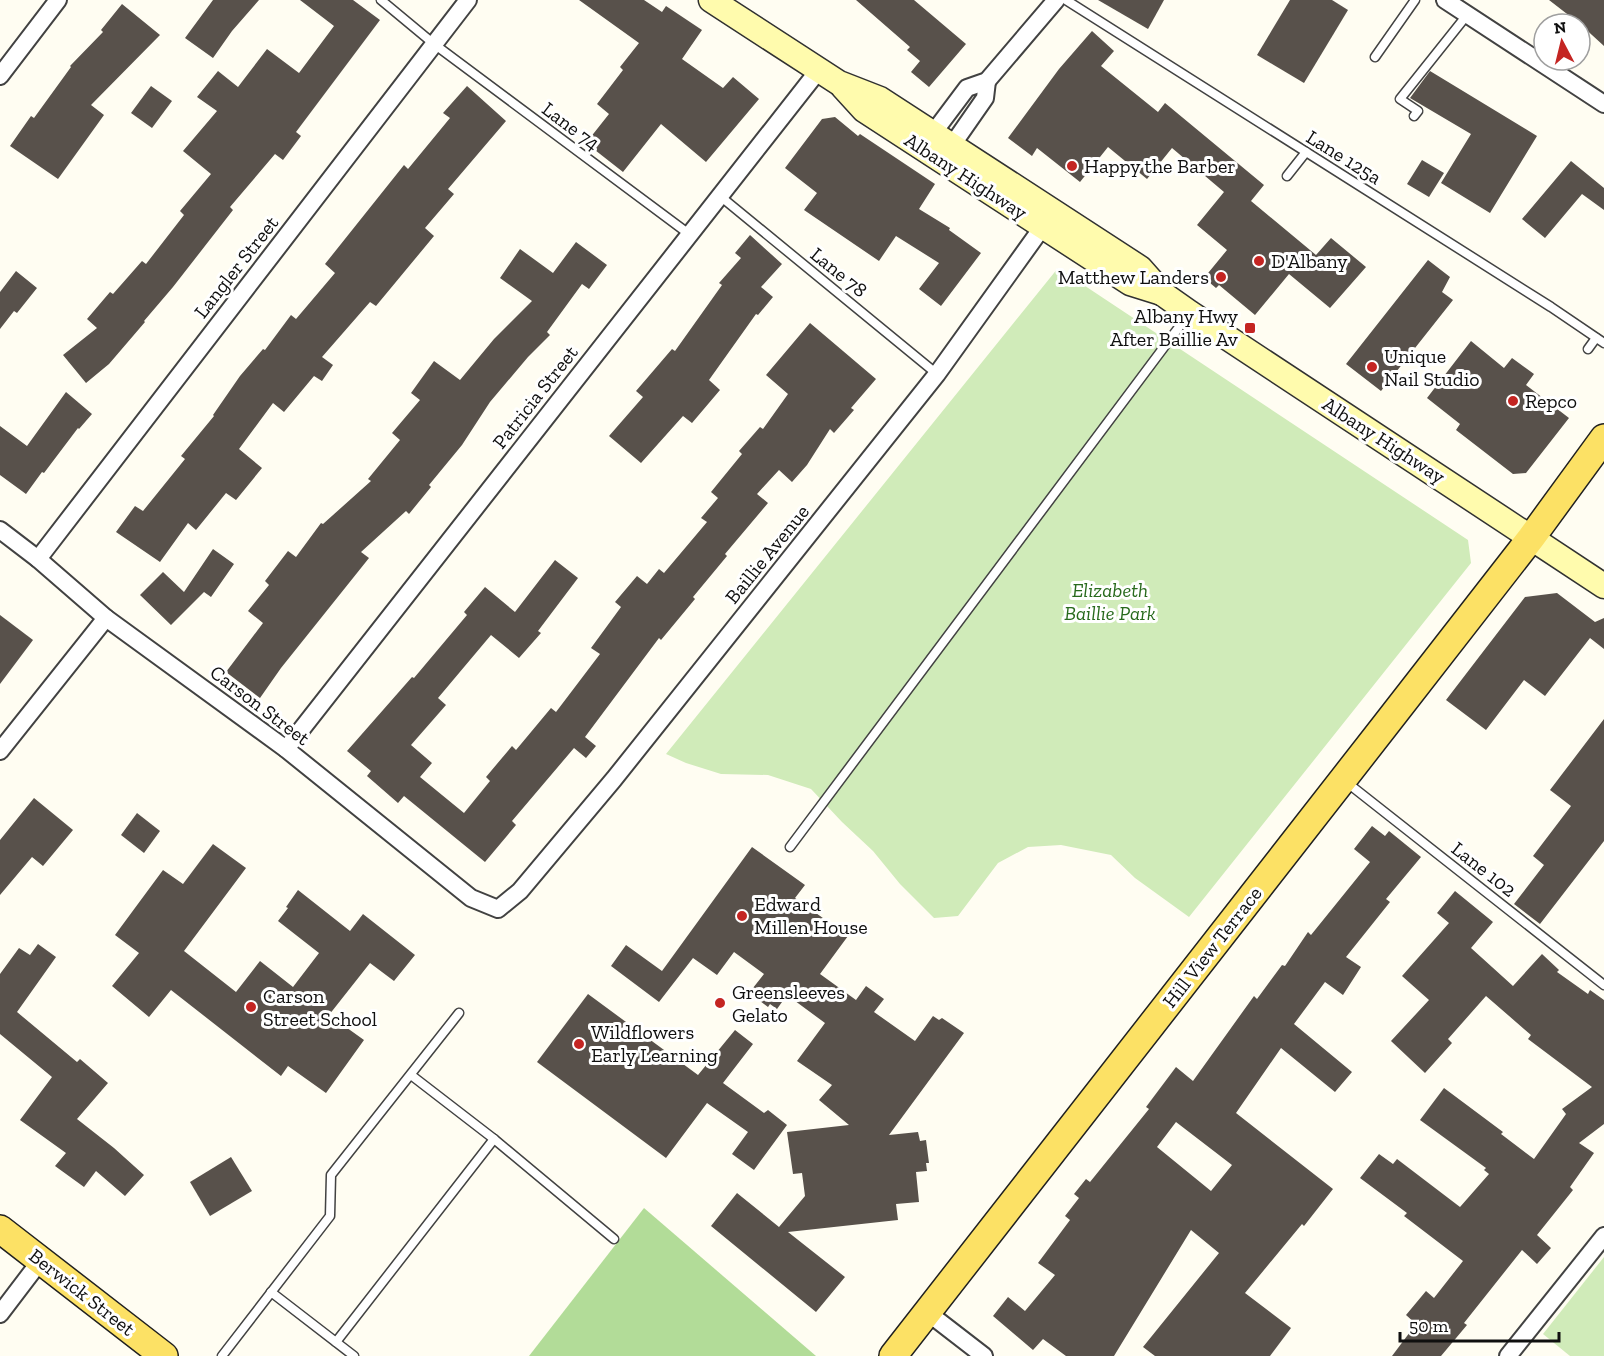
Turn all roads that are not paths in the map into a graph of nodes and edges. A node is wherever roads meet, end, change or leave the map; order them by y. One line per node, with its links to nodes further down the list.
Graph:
1 (58, 0): 12 (street)
2 (381, 0): 10 (lane, Lane 74)
3 (468, 0): 10 (street, Langler Street)
4 (711, 0): 13 (main road, Albany Highway)
5 (1056, 0): 14 (street)
6 (1066, 0): 18 (lane, Lane 125a)
7 (1414, 0): 11 (lane)
8 (1445, 0): 9 (street)
9 (1467, 15): 15 (street); 16 (lane)
10 (434, 44): 22 (lane, Lane 74); 30 (street, Langler Street)
11 (1375, 57)
12 (0, 76)
13 (829, 77): 17 (main road, Albany Highway); 20 (street, Patricia Street)
14 (987, 81): 17 (street); 17 (street)
15 (1604, 104)
16 (1414, 116)
17 (937, 147): 21 (main road, Albany Highway)
18 (1306, 152): 19 (lane); 24 (lane, Lane 125a)
19 (1287, 176)
20 (720, 196): 22 (street, Patricia Street); 26 (lane, Lane 78)
21 (1048, 220): 23 (main road, Albany Highway); 26 (street, Baillie Avenue)
22 (689, 234): 33 (street, Patricia Street)
23 (1190, 313): 29 (main road, Albany Highway); 36 (lane)
24 (1600, 340): 25 (lane)
25 (1588, 349)
26 (937, 374): 37 (street, Baillie Avenue)
27 (1604, 438): 29 (main road, Hill View Terrace)
28 (0, 530): 30 (street, Carson Street)
29 (1531, 538): 31 (main road, Albany Highway); 35 (main road, Hill View Terrace)
30 (38, 559): 32 (street, Carson Street)
31 (1604, 586)
32 (106, 618): 33 (street, Carson Street); 34 (street)
33 (286, 749): 37 (street, Carson Street)
34 (0, 751)
35 (1344, 780): 38 (lane, Lane 102); 47 (main road, Hill View Terrace)
36 (790, 847)
37 (498, 909)
38 (1604, 985)
39 (459, 1013): 40 (lane)
40 (411, 1075): 41 (lane); 46 (lane)
41 (494, 1139): 44 (lane); 49 (lane)
42 (0, 1229): 45 (main road, Berwick Street)
43 (1604, 1236): 55 (street)
44 (614, 1239)
45 (41, 1260): 48 (street); 50 (main road, Berwick Street)
46 (271, 1292): 49 (lane); 51 (lane)
47 (927, 1312): 53 (main road, Hill View Terrace); 54 (street)
48 (0, 1314)
49 (336, 1342): 52 (lane)
50 (164, 1356)
51 (222, 1356)
52 (354, 1356)
53 (892, 1356)
54 (984, 1356)
55 (1508, 1356)

